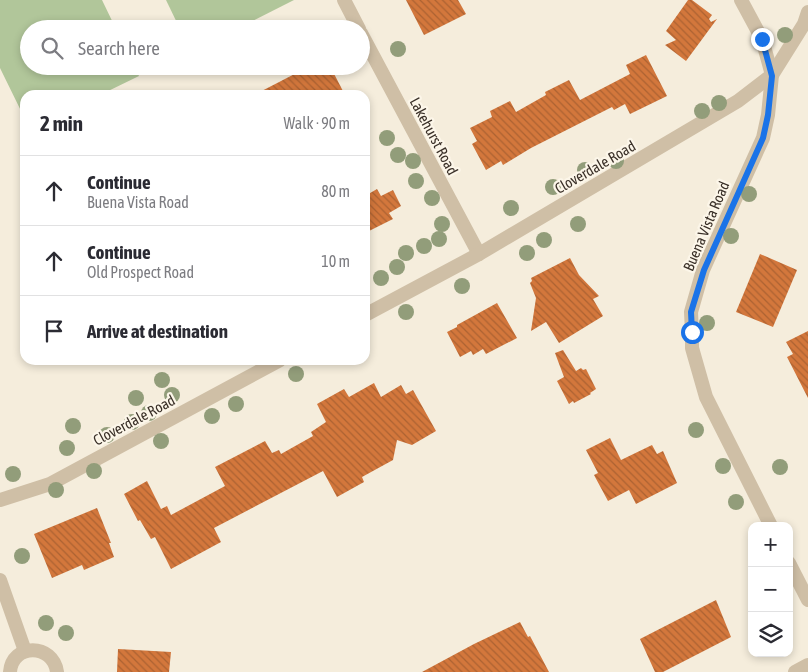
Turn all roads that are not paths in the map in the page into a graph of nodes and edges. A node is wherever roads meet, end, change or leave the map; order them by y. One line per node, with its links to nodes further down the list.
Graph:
1 (344, 0): 4 (street)
2 (740, 0): 6 (street)
3 (808, 12): 6 (street, Cloverdale Road)
4 (354, 20)
5 (370, 50): 7 (street, Lakehurst Road)
6 (772, 76): 7 (street, Cloverdale Road); 11 (street, Buena Vista Road)
7 (479, 254): 8 (street, Cloverdale Road)
8 (370, 312)
9 (271, 365): 10 (street, Cloverdale Road)
10 (0, 500)
11 (769, 522)
12 (791, 567): 14 (street)
13 (0, 580): 15 (street)
14 (808, 600)
15 (25, 651): 17 (street); 18 (street)
16 (808, 665): 19 (street)
17 (10, 672)
18 (58, 672)
19 (794, 672)

